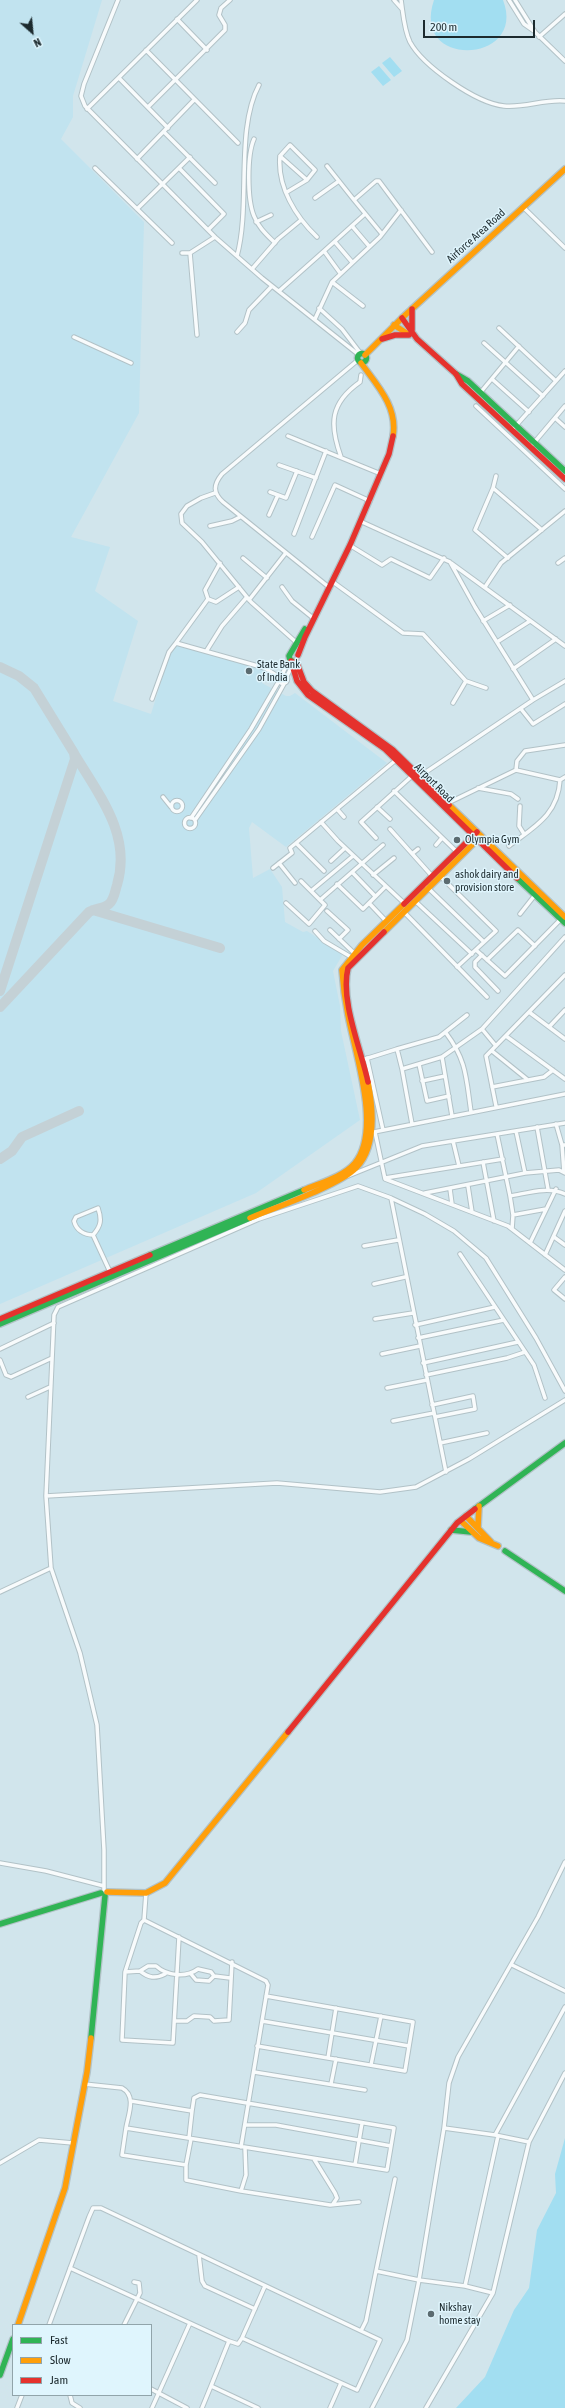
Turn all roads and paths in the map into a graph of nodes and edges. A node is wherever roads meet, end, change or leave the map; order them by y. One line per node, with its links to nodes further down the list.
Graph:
1 (118, 0): 22 (street)
2 (198, 0): 10 (street)
3 (230, 0): 14 (street)
4 (394, 0): 8 (street)
5 (401, 0): 8 (street)
6 (509, 0): 11 (street)
7 (515, 0): 11 (street)
8 (403, 10): 20 (street)
9 (565, 14): 12 (street)
10 (177, 19): 13 (street); 14 (street)
11 (535, 32): 12 (street)
12 (539, 37): 15 (street)
13 (146, 50): 16 (street); 17 (street)
14 (207, 50): 17 (street)
15 (565, 61)
16 (119, 78): 21 (street); 22 (street)
17 (175, 81): 19 (street); 21 (street)
18 (259, 85): 62 (street)
19 (194, 100): 23 (street); 26 (street)
20 (565, 101)
21 (148, 108): 23 (street)
22 (87, 109): 29 (street)
23 (168, 128): 24 (street)
24 (164, 132): 28 (street); 29 (street)
25 (254, 138): 47 (street)
26 (238, 143)
27 (280, 156): 34 (street); 34 (street); 38 (street)
28 (190, 157): 32 (street); 36 (street)
29 (137, 159): 37 (street)
30 (327, 166): 35 (street)
31 (95, 168): 42 (street)
32 (178, 168): 37 (street); 49 (street)
33 (565, 169): 41 (main road, Airforce Area Road)
34 (307, 180): 38 (street)
35 (339, 181): 39 (street); 40 (street)
36 (215, 183)
37 (163, 185): 42 (street); 49 (street)
38 (287, 192): 46 (street)
39 (315, 198)
40 (354, 200): 43 (street); 44 (street)
41 (523, 207): 57 (street); 71 (main road, Airforce Area Road)
42 (137, 210): 54 (street)
43 (401, 210): 50 (street); 59 (street)
44 (365, 214): 48 (street); 50 (street)
45 (270, 215): 47 (street)
46 (301, 220): 52 (street); 55 (street)
47 (256, 222): 55 (street)
48 (352, 226): 53 (street); 56 (street)
49 (208, 230): 51 (street)
50 (382, 234): 56 (street)
51 (215, 237): 61 (street); 62 (street)
52 (317, 237)
53 (334, 242): 58 (street); 63 (street)
54 (172, 243)
55 (275, 243): 64 (street)
56 (369, 246): 63 (street)
57 (565, 248)
58 (324, 251): 65 (street); 68 (street)
59 (432, 252)
60 (182, 253): 61 (street)
61 (190, 253): 78 (street)
62 (237, 256): 64 (street)
63 (352, 262): 65 (street)
64 (252, 269): 67 (street)
65 (340, 272): 66 (street)
66 (332, 282): 69 (street); 70 (street)
67 (272, 286): 68 (street); 76 (street)
68 (279, 291): 73 (street)
69 (363, 306)
70 (319, 308): 73 (street); 83 (street)
71 (412, 308): 72 (main road, Airforce Area Road); 77 (main road)
72 (402, 318): 74 (main road, Airforce Area Road); 77 (main road)
73 (315, 319): 83 (street)
74 (394, 325): 77 (main road); 80 (main road, Airforce Area Road)
75 (499, 328): 82 (street)
76 (237, 332)
77 (410, 333): 80 (main road); 87 (main road)
78 (197, 335)
79 (74, 337): 85 (street)
80 (381, 340): 83 (main road, Airforce Area Road)
81 (484, 343): 84 (street)
82 (519, 346): 84 (street); 90 (street)
83 (362, 358): 108 (main road); 115 (street, Airforce Area Road)
84 (505, 362): 89 (street); 92 (street)
85 (131, 363)
86 (565, 371): 90 (street)
87 (456, 374): 91 (main road); 99 (main road)
88 (361, 375): 104 (street)
89 (492, 379): 91 (street); 95 (street)
90 (556, 381): 92 (street)
91 (480, 392): 97 (main road)
92 (543, 396): 95 (street)
93 (476, 406): 103 (street)
94 (565, 406): 96 (street)
95 (529, 412): 97 (street)
96 (555, 418): 98 (street); 101 (street)
97 (516, 425): 99 (street); 101 (main road)
98 (565, 427)
99 (512, 430): 101 (main road)
100 (288, 436): 102 (street)
101 (532, 446): 103 (street); 107 (main road); 111 (main road)
102 (326, 451): 104 (street); 110 (street)
103 (525, 451): 113 (street)
104 (341, 457): 108 (street)
105 (280, 465): 106 (street)
106 (297, 471): 110 (street); 116 (street)
107 (565, 471)
108 (381, 474): 117 (main road)
109 (496, 476): 112 (street)
110 (316, 478): 124 (street)
111 (565, 479)
112 (493, 488): 123 (street); 130 (street)
113 (565, 489)
114 (270, 492): 116 (street)
115 (215, 493): 120 (street); 133 (street)
116 (278, 495): 119 (street)
117 (370, 501): 121 (main road); 125 (street)
118 (565, 511): 123 (street)
119 (269, 515)
120 (240, 516): 122 (street); 127 (street)
121 (362, 522): 126 (main road); 129 (street)
122 (210, 526)
123 (542, 530): 130 (street)
124 (294, 534)
125 (312, 537)
126 (351, 546): 129 (street); 136 (main road)
127 (285, 554): 135 (street); 140 (street)
128 (243, 558): 135 (street)
129 (444, 558): 132 (street)
130 (508, 558): 139 (street)
131 (565, 558): 134 (street)
132 (450, 562): 139 (street); 145 (street)
133 (220, 563): 137 (street); 142 (street)
134 (558, 563)
135 (267, 578): 141 (street)
136 (334, 582): 140 (main road); 158 (street)
137 (239, 587): 141 (street); 142 (street)
138 (282, 587): 144 (street)
139 (484, 587): 143 (street)
140 (330, 588): 144 (main road)
141 (248, 598): 150 (street); 152 (street)
142 (208, 599): 149 (street)
143 (510, 605): 145 (street); 146 (street)
144 (312, 620): 150 (main road); 153 (main road)
145 (483, 621): 148 (street)
146 (530, 621): 147 (street); 148 (street)
147 (556, 639): 151 (street); 154 (street)
148 (496, 642): 154 (street)
149 (176, 643): 152 (street); 161 (street)
150 (297, 643): 153 (main road)
151 (565, 646)
152 (207, 650): 156 (street)
153 (293, 659): 155 (street); 156 (street); 167 (main road, Airport Road); 170 (main road, Airport Road)
154 (513, 669): 162 (street)
155 (287, 676): 156 (street); 159 (street)
156 (280, 678): 159 (street); 183 (street)
157 (565, 680): 162 (street)
158 (466, 681): 160 (street); 163 (street)
159 (284, 684): 185 (street)
160 (486, 688)
161 (152, 699)
162 (533, 700): 165 (street)
163 (454, 703)
164 (565, 704): 165 (street)
165 (521, 709): 170 (street)
166 (565, 745): 168 (street)
167 (396, 760): 169 (main road, Airport Road); 181 (street)
168 (516, 770): 172 (street); 173 (street)
169 (412, 776): 174 (street); 189 (main road, Airport Road)
170 (420, 776): 177 (main road, Airport Road)
171 (565, 777): 172 (street)
172 (560, 780): 188 (street)
173 (478, 788): 176 (street); 177 (street)
174 (394, 791): 180 (street); 191 (street)
175 (175, 800): 179 (street); 179 (street); 179 (street)
176 (518, 800)
177 (448, 803): 189 (main road, Airport Road)
178 (520, 806): 188 (street)
179 (171, 807)
180 (377, 807): 184 (street); 190 (street)
181 (337, 809): 182 (street); 186 (street)
182 (344, 817)
183 (191, 818): 185 (street); 185 (street)
184 (390, 819)
185 (195, 820)
186 (321, 822): 192 (street); 196 (street)
187 (390, 828): 199 (street)
188 (524, 834): 195 (street)
189 (477, 836): 198 (main road); 210 (main road); 217 (main road, Airport Road); 227 (main road, Airport Road)
190 (376, 838)
191 (442, 838): 194 (street); 198 (street)
192 (296, 843): 203 (street); 206 (street)
193 (383, 845): 204 (street)
194 (436, 845)
195 (509, 846)
196 (345, 848): 200 (street); 202 (street)
197 (418, 849): 199 (street)
198 (457, 852): 209 (main road)
199 (412, 853): 209 (street)
200 (354, 856): 204 (street); 216 (street)
201 (394, 858): 208 (street)
202 (331, 861)
203 (279, 863): 205 (street); 212 (street)
204 (362, 863): 207 (street); 208 (street)
205 (273, 868)
206 (324, 871)
207 (352, 872): 213 (street); 218 (street)
208 (373, 875): 214 (street)
209 (432, 876): 223 (main road)
210 (440, 876): 215 (main road); 233 (street)
211 (301, 881): 216 (street)
212 (295, 884)
213 (338, 884): 219 (street); 221 (street)
214 (385, 887): 218 (street); 223 (street)
215 (428, 888): 220 (main road); 233 (street)
216 (311, 891): 219 (street)
217 (535, 894): 226 (street); 227 (main road, Airport Road)
218 (375, 896): 221 (street)
219 (320, 900): 222 (street)
220 (415, 900): 225 (main road); 236 (street)
221 (369, 902): 228 (street)
222 (286, 903)
223 (404, 904): 228 (main road)
224 (327, 911): 232 (street)
225 (403, 911): 240 (street); 257 (main road)
226 (520, 914)
227 (564, 920): 234 (street)
228 (386, 921): 237 (main road)
229 (330, 930): 232 (street)
230 (315, 931): 237 (street)
231 (565, 937): 248 (street)
232 (339, 939): 237 (street)
233 (484, 942): 235 (street)
234 (536, 946): 239 (street); 239 (street)
235 (476, 950): 236 (street); 238 (street)
236 (472, 954): 240 (street)
237 (352, 955): 317 (main road)
238 (482, 955): 239 (street); 242 (street)
239 (487, 960)
240 (457, 967): 243 (street)
241 (565, 976): 245 (street)
242 (498, 991)
243 (487, 997)
244 (565, 1010): 247 (street)
245 (529, 1012): 247 (street); 250 (street)
246 (468, 1015): 249 (street)
247 (549, 1027): 251 (street)
248 (482, 1029): 252 (street); 253 (street)
249 (446, 1033): 253 (street); 254 (street)
250 (506, 1036): 252 (street); 260 (street)
251 (565, 1039)
252 (496, 1046): 255 (street)
253 (456, 1047): 256 (street); 269 (street)
254 (396, 1050): 257 (street); 259 (street)
255 (492, 1051): 263 (street); 265 (street)
256 (442, 1057): 258 (street); 261 (street)
257 (365, 1059): 275 (street); 277 (main road)
258 (419, 1064): 259 (street); 264 (street)
259 (402, 1069): 272 (street)
260 (553, 1070): 262 (street); 263 (street)
261 (445, 1076): 264 (street); 267 (street)
262 (565, 1079)
263 (528, 1080): 265 (street)
264 (422, 1081): 267 (street)
265 (492, 1087): 268 (street)
266 (565, 1094): 268 (street)
267 (449, 1096): 270 (street)
268 (496, 1106): 269 (street)
269 (471, 1112): 270 (street)
270 (452, 1116): 272 (street)
271 (565, 1123): 273 (street)
272 (412, 1124): 275 (street)
273 (556, 1124): 274 (street); 280 (street)
274 (537, 1128): 276 (street); 286 (street)
275 (383, 1130): 277 (street)
276 (516, 1131): 278 (street); 288 (street)
277 (373, 1132): 283 (street); 290 (main road)
278 (498, 1134): 279 (street); 282 (street)
279 (453, 1141): 283 (street); 285 (street)
280 (564, 1145): 281 (street)
281 (564, 1152): 287 (street)
282 (503, 1159): 284 (street); 289 (street)
283 (382, 1161): 290 (street); 291 (street)
284 (483, 1162): 285 (street); 292 (street)
285 (459, 1166): 291 (street)
286 (545, 1170): 287 (street); 288 (street); 295 (street)
287 (564, 1172)
288 (525, 1173): 289 (street)
289 (506, 1176): 292 (street); 299 (street)
290 (347, 1177): 317 (main road)
291 (384, 1179): 297 (street)
292 (486, 1180): 293 (street); 306 (street)
293 (468, 1186): 294 (street); 303 (street)
294 (450, 1189): 297 (street); 301 (street)
295 (548, 1189): 296 (street); 299 (street)
296 (556, 1189): 298 (street); 302 (street)
297 (424, 1194): 301 (street)
298 (565, 1194)
299 (510, 1196): 305 (street)
300 (391, 1198): 310 (street); 328 (street); 343 (street)
301 (452, 1204): 303 (street)
302 (546, 1209): 305 (street); 311 (street)
303 (472, 1212): 306 (street)
304 (565, 1213): 309 (street)
305 (513, 1215): 307 (street)
306 (494, 1221): 307 (street)
307 (512, 1229): 311 (street)
308 (93, 1235): 308 (street); 317 (street)
309 (554, 1237): 312 (street); 315 (street)
310 (398, 1240): 313 (street); 318 (street)
311 (530, 1244): 315 (street)
312 (565, 1245)
313 (364, 1246)
314 (460, 1254): 322 (street)
315 (545, 1255): 316 (street)
316 (565, 1270)
317 (111, 1274): 324 (main road); 327 (main road)
318 (405, 1277): 320 (street); 323 (street)
319 (565, 1277): 321 (street)
320 (374, 1284)
321 (565, 1299)
322 (495, 1307): 326 (street); 329 (street)
323 (413, 1313): 325 (street); 329 (street)
324 (0, 1319)
325 (375, 1319)
326 (504, 1320): 330 (street); 331 (street)
327 (0, 1324)
328 (54, 1324): 333 (street); 336 (street)
329 (416, 1325): 330 (street)
330 (418, 1338): 332 (street)
331 (518, 1342): 334 (street); 338 (street)
332 (420, 1346): 335 (street); 338 (street)
333 (0, 1349)
334 (525, 1352): 339 (street); 345 (street)
335 (382, 1354)
336 (52, 1358): 337 (street); 341 (street)
337 (0, 1360)
338 (423, 1363): 339 (street)
339 (426, 1375): 340 (street)
340 (427, 1380): 342 (street); 347 (street)
341 (50, 1387): 344 (street); 354 (street)
342 (387, 1388)
343 (565, 1391)
344 (28, 1397)
345 (545, 1398)
346 (565, 1400): 353 (street)
347 (432, 1405): 348 (street); 348 (street)
348 (434, 1415): 349 (street); 351 (street)
349 (393, 1421)
350 (487, 1433): 351 (street)
351 (440, 1443): 353 (street)
352 (565, 1443): 355 (main road)
353 (446, 1472): 354 (street)
354 (46, 1496): 364 (street)
355 (479, 1506): 356 (main road); 358 (main road)
356 (466, 1516): 357 (main road); 358 (main road)
357 (461, 1520): 359 (main road); 360 (main road)
358 (478, 1527): 361 (main road)
359 (452, 1530): 360 (main road); 370 (main road)
360 (471, 1532): 361 (main road)
361 (491, 1542): 362 (main road)
362 (498, 1546)
363 (505, 1551): 365 (main road)
364 (51, 1568): 366 (street); 369 (street)
365 (565, 1591)
366 (0, 1592)
367 (0, 1862): 369 (street)
368 (565, 1862): 375 (street)
369 (104, 1892): 370 (main road); 372 (main road); 399 (main road)
370 (146, 1893): 371 (street)
371 (144, 1920): 373 (street); 377 (street)
372 (0, 1924)
373 (179, 1937): 374 (street); 379 (street)
374 (232, 1962): 382 (street); 384 (street)
375 (512, 1965): 383 (street); 408 (street)
376 (140, 1971): 377 (street); 378 (street); 378 (street)
377 (125, 1972): 389 (street)
378 (165, 1974): 379 (street)
379 (177, 1974): 380 (street); 389 (street)
380 (191, 1974): 381 (street); 381 (street)
381 (214, 1976): 382 (street)
382 (230, 1978): 389 (street)
383 (565, 1991)
384 (266, 1996): 386 (street); 388 (street)
385 (565, 2007): 409 (street)
386 (336, 2008): 387 (street); 390 (street)
387 (381, 2016): 391 (street); 393 (street)
388 (262, 2020): 390 (street); 392 (street)
389 (174, 2021)
390 (332, 2033): 391 (street); 394 (street)
391 (376, 2040): 393 (street); 396 (street)
392 (257, 2046): 394 (street); 397 (street)
393 (409, 2046): 396 (street)
394 (328, 2058): 395 (street)
395 (336, 2059): 396 (street); 400 (street)
396 (371, 2065)
397 (254, 2072): 400 (street); 403 (street)
398 (565, 2074): 412 (street)
399 (84, 2084): 402 (street); 413 (main road)
400 (330, 2084): 401 (street)
401 (365, 2090)
402 (131, 2101): 404 (street); 407 (street)
403 (248, 2105): 404 (street); 405 (street); 406 (street)
404 (192, 2111): 410 (street)
405 (362, 2123): 411 (street); 414 (street)
406 (245, 2125): 411 (street); 415 (street)
407 (126, 2128): 410 (street); 419 (street)
408 (444, 2128): 409 (street); 428 (street)
409 (497, 2135): 412 (street); 431 (street)
410 (190, 2138): 415 (street); 419 (street)
411 (359, 2141): 414 (street); 420 (street)
412 (529, 2142): 432 (street)
413 (73, 2143): 418 (street); 436 (main road)
414 (391, 2146): 420 (street)
415 (243, 2148): 417 (street); 422 (street)
416 (0, 2156): 418 (street)
417 (314, 2159): 420 (street); 424 (street)
418 (2, 2162)
419 (186, 2165): 422 (street)
420 (355, 2165)
421 (395, 2179): 427 (street)
422 (241, 2190): 424 (street)
423 (359, 2202): 424 (street)
424 (330, 2205)
425 (199, 2255): 426 (street); 430 (street); 434 (street)
426 (70, 2268): 433 (street); 437 (street)
427 (376, 2271): 428 (street); 439 (street)
428 (419, 2280): 431 (street); 459 (street)
429 (134, 2282): 433 (street)
430 (265, 2286): 434 (street); 439 (street)
431 (464, 2286): 432 (street)
432 (493, 2293): 460 (street)
433 (138, 2299): 435 (street); 438 (street)
434 (255, 2309): 440 (street)
435 (190, 2323): 442 (street); 448 (street)
436 (18, 2324)
437 (49, 2324)
438 (125, 2324)
439 (361, 2331): 445 (street)
440 (242, 2338): 442 (street); 445 (street)
441 (12, 2341): 443 (main road)
442 (229, 2341): 446 (street)
443 (2, 2365): 444 (main road)
444 (0, 2374)
445 (341, 2383): 458 (street)
446 (211, 2386): 451 (street); 456 (street)
447 (152, 2390): 448 (street)
448 (159, 2393): 454 (street); 455 (street)
449 (22, 2396): 452 (street)
450 (70, 2396): 453 (street)
451 (250, 2406): 457 (street)
452 (17, 2408)
453 (80, 2408)
454 (152, 2408)
455 (187, 2408)
456 (202, 2408)
457 (258, 2408)
458 (330, 2408)
459 (372, 2408)
460 (426, 2408)

